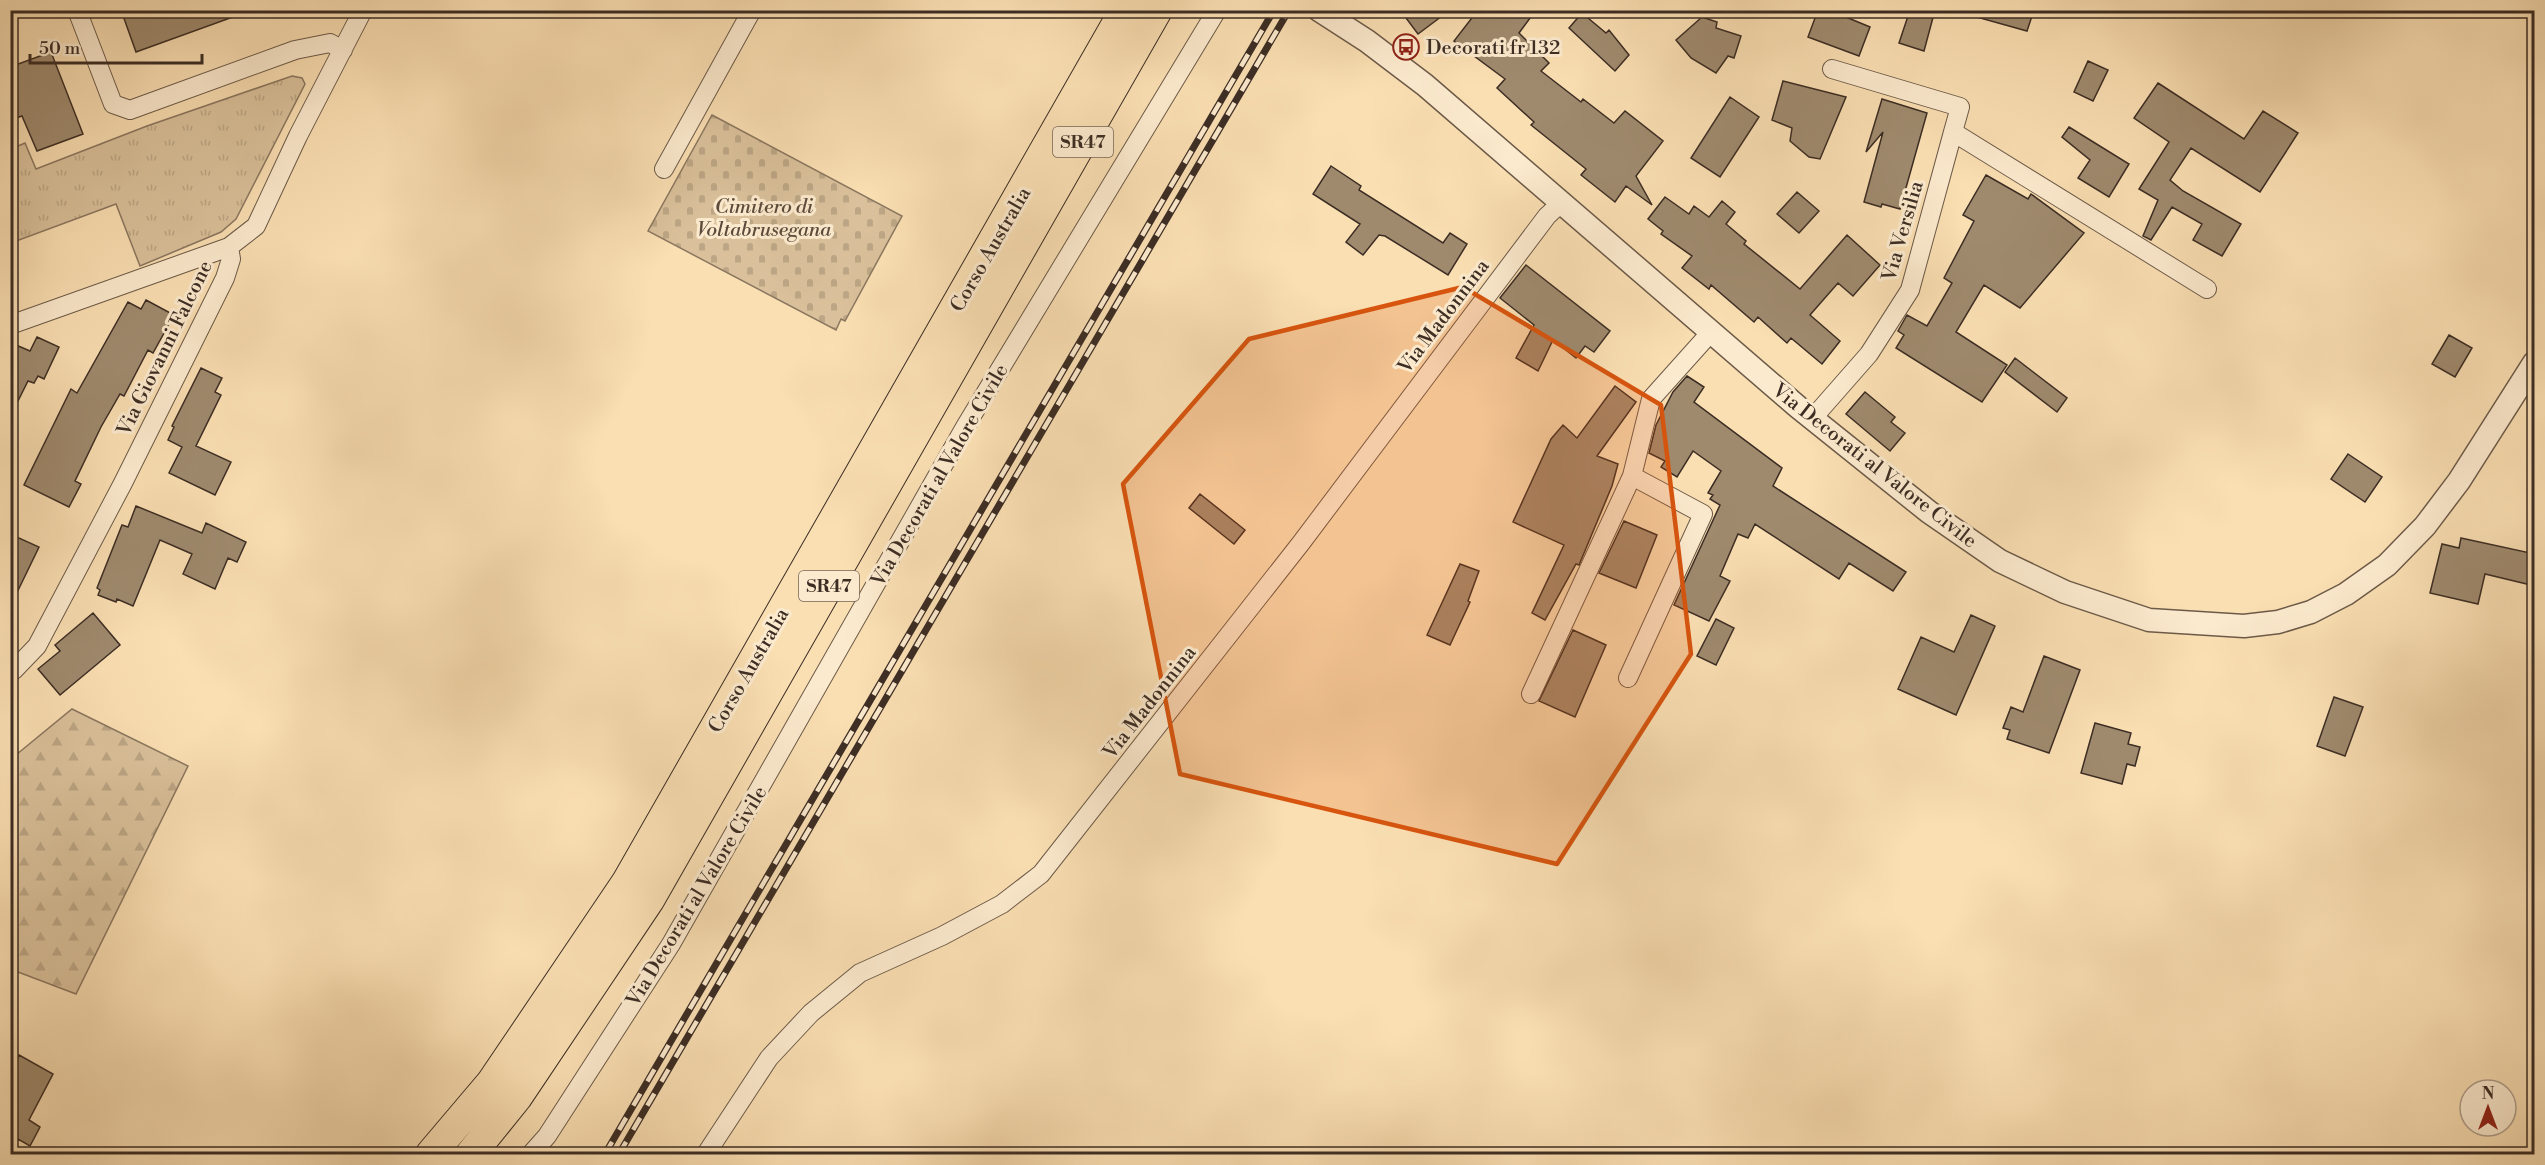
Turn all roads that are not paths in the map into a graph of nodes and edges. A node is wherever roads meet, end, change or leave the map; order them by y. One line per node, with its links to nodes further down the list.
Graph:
1 (77, 10): 8 (street)
2 (363, 10): 8 (street, Via Giovanni Falcone)
3 (752, 10): 11 (street)
4 (1125, 10): 23 (highway, Corso Australia / SR47)
5 (1157, 10): 24 (highway, Corso Australia / SR47)
6 (1217, 10): 25 (street, Via Decorati al Valore Civile)
7 (1319, 10): 12 (street, Via Decorati al Valore Civile)
8 (343, 50): 13 (street, Via Giovanni Falcone)
9 (1832, 69): 10 (street, Via Versilia)
10 (1953, 132): 14 (street); 18 (street, Via Versilia)
11 (664, 169)
12 (1562, 202): 16 (street, Via Decorati al Valore Civile); 26 (street, Via Madonnina)
13 (229, 247): 15 (street); 20 (street, Via Giovanni Falcone)
14 (2207, 289)
15 (10, 325)
16 (1711, 332): 18 (street, Via Decorati al Valore Civile); 19 (street)
17 (2535, 363): 18 (street, Via Decorati al Valore Civile)
18 (1812, 419)
19 (1632, 476): 21 (street); 22 (street)
20 (10, 670)
21 (1628, 678)
22 (1532, 694)
23 (431, 1155)
24 (471, 1155)
25 (531, 1155)
26 (706, 1155)

